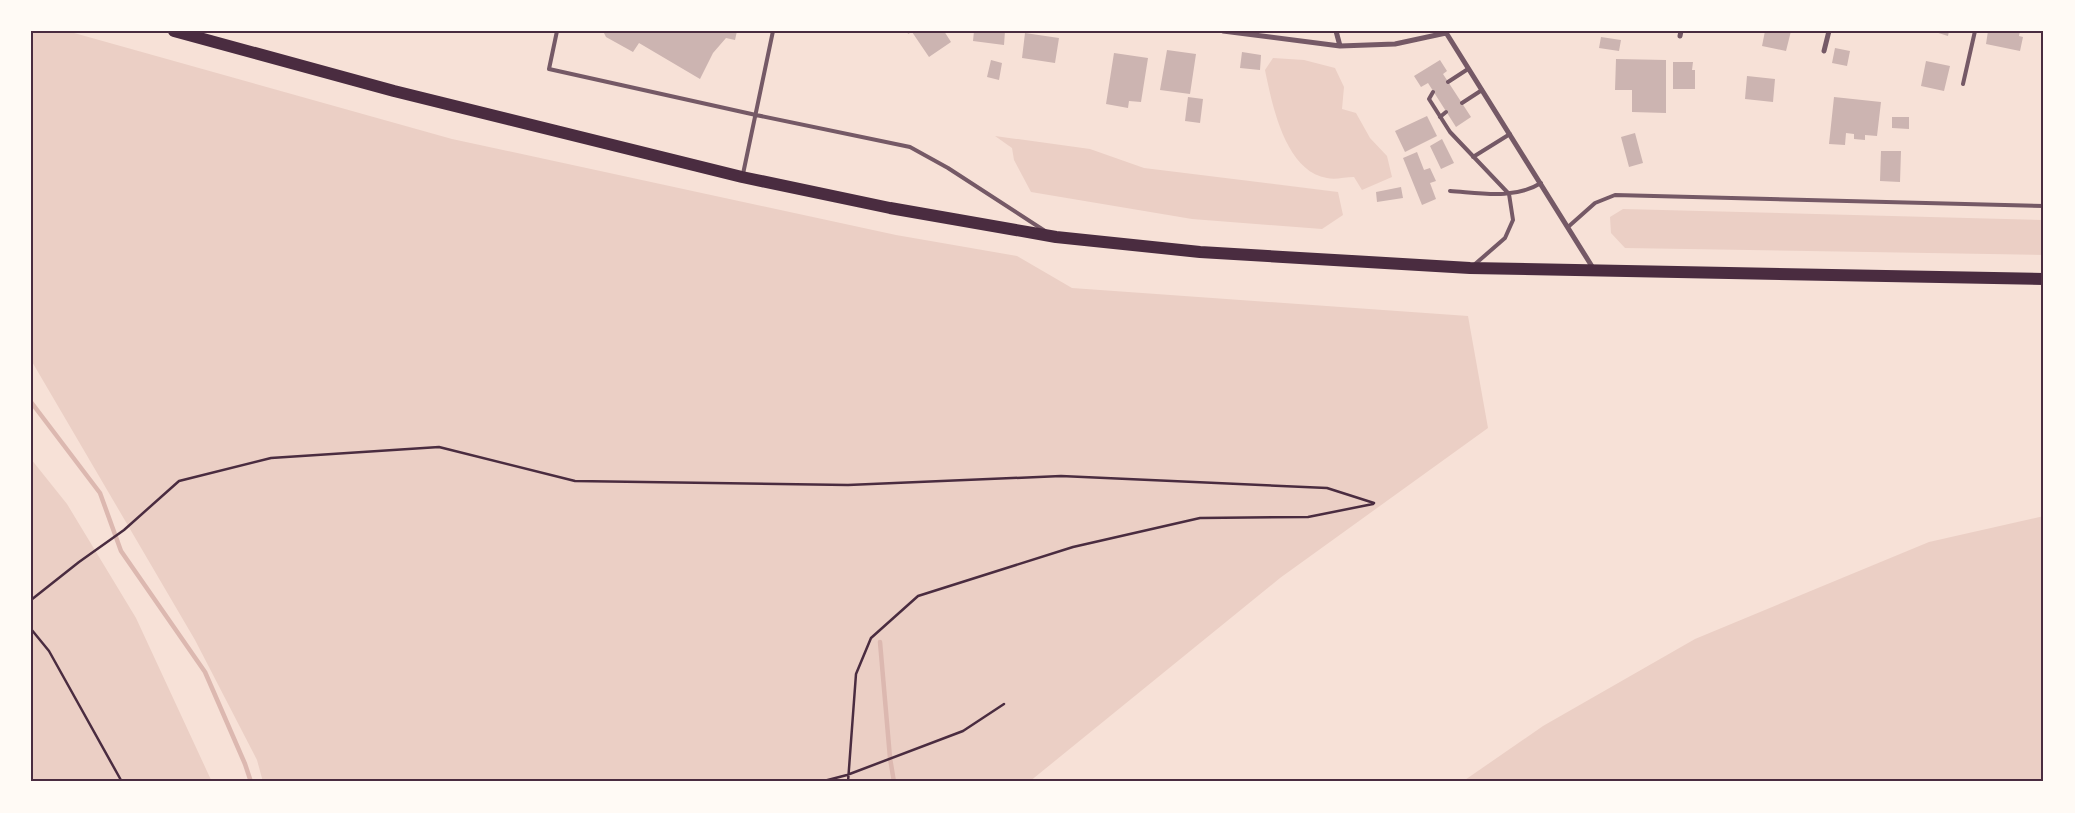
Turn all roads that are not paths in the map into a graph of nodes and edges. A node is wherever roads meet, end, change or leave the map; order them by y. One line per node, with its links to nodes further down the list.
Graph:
1 (174, 31): 22 (main road)
2 (557, 31): 18 (lane)
3 (774, 31): 18 (lane)
4 (1223, 31): 9 (street)
5 (1336, 31): 9 (street)
6 (1829, 31): 10 (street)
7 (1975, 31): 13 (lane)
8 (1445, 32): 9 (street); 11 (street)
9 (1340, 46)
10 (1824, 51)
11 (1468, 70): 12 (lane); 14 (street)
12 (1448, 82)
13 (1963, 84)
14 (1482, 90): 16 (lane); 20 (street)
15 (1433, 92): 19 (lane)
16 (1462, 103)
17 (1446, 112): 19 (lane)
18 (756, 116): 22 (lane); 28 (lane)
19 (1440, 117): 21 (lane)
20 (1510, 134): 21 (lane); 23 (street)
21 (1472, 157): 25 (lane)
22 (742, 177): 28 (main road)
23 (1541, 183): 25 (lane); 27 (street)
24 (1450, 192): 25 (lane)
25 (1509, 194): 29 (lane)
26 (2044, 206): 27 (lane)
27 (1568, 227): 30 (street)
28 (1056, 237): 29 (main road)
29 (1470, 268): 30 (main road)
30 (1593, 269): 31 (main road)
31 (2044, 279)

